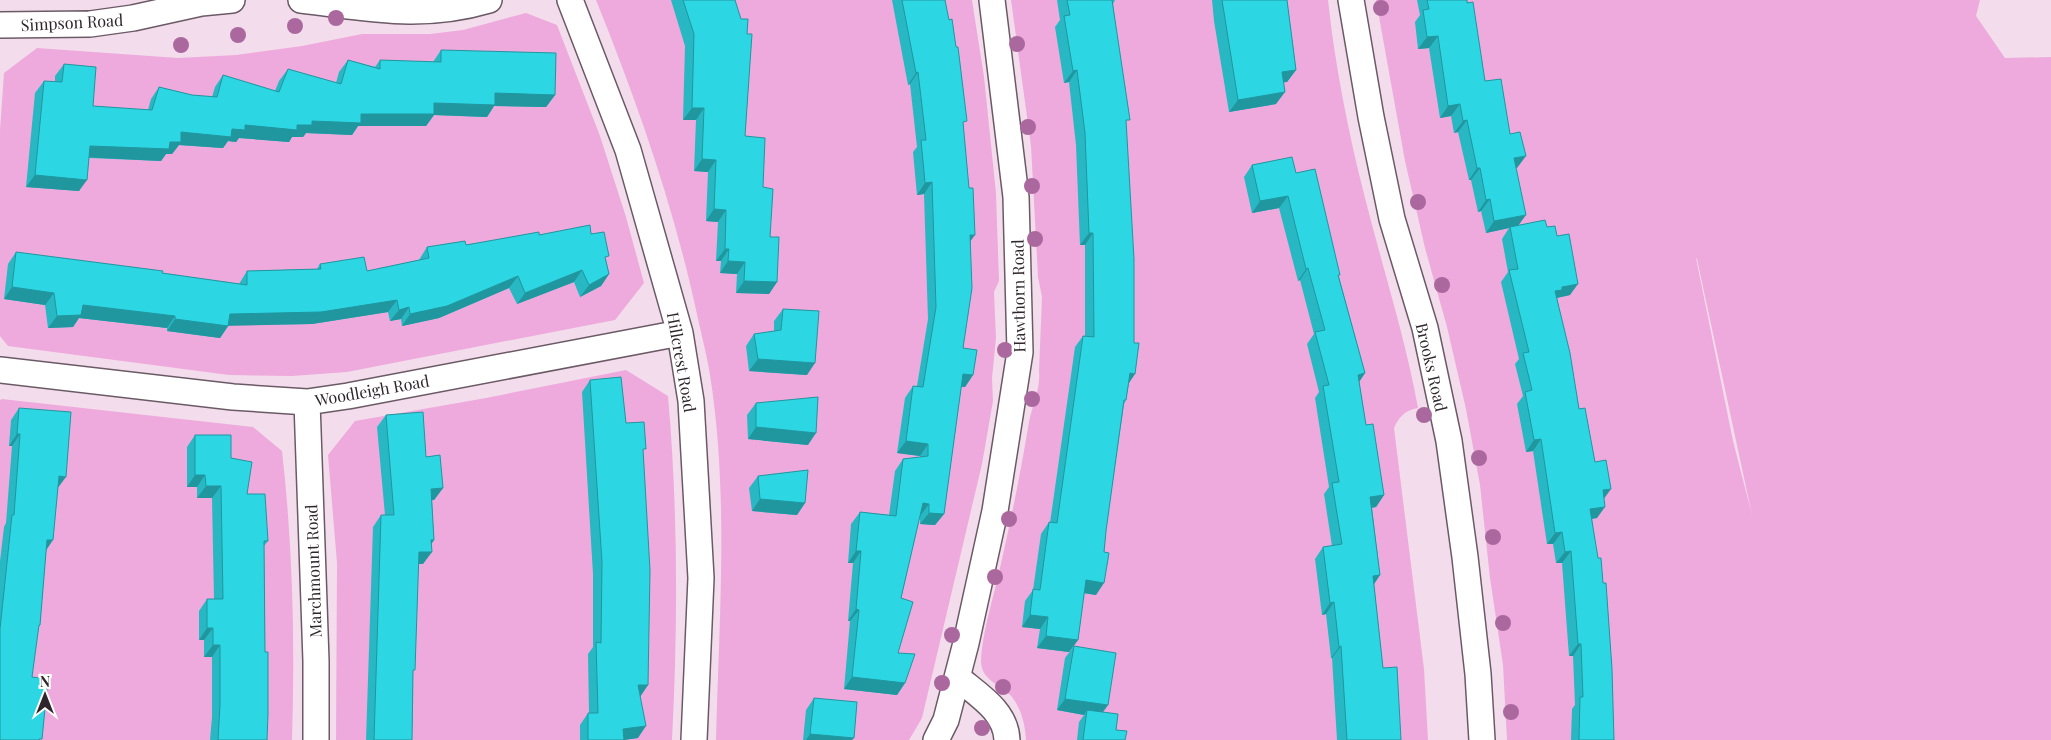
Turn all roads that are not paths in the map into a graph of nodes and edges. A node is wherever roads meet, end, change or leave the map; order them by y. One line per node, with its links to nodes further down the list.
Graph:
1 (232, 0): 7 (street, Simpson Road)
2 (301, 0): 3 (street)
3 (489, 0)
4 (570, 0): 8 (street, Hillcrest Road)
5 (992, 0): 11 (street, Hawthorn Road)
6 (1351, 0): 16 (street, Brooks Road)
7 (0, 25)
8 (680, 333): 10 (street, Woodleigh Road); 13 (street, Hillcrest Road)
9 (0, 370): 10 (street, Woodleigh Road)
10 (307, 402): 12 (street, Marchmount Road)
11 (958, 678): 14 (street, Hawthorn Road); 15 (street)
12 (316, 740)
13 (694, 740)
14 (936, 740)
15 (1007, 740)
16 (1482, 740)

